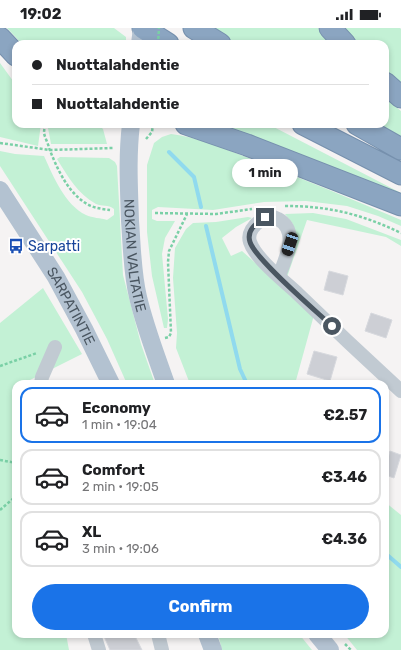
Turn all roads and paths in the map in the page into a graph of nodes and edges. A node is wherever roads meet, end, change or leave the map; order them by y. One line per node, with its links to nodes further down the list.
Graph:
1 (142, 28): 5 (main road); 7 (highway)
2 (159, 28): 6 (path, bridge)
3 (330, 28): 8 (highway)
4 (0, 38): 9 (highway)
5 (140, 40)
6 (158, 40)
7 (162, 40)
8 (341, 40)
9 (12, 51)
10 (389, 86): 11 (highway)
11 (401, 97)
12 (45, 128): 20 (path)
13 (131, 128): 21 (main road, NOKIAN VALTATIE)
14 (152, 128): 21 (path)
15 (198, 128): 24 (highway)
16 (312, 128): 22 (highway)
17 (364, 128): 19 (highway)
18 (0, 143): 20 (path)
19 (401, 149)
20 (50, 150): 21 (path); 25 (path)
21 (128, 150): 33 (main road, NOKIAN VALTATIE)
22 (401, 174)
23 (0, 190): 32 (main road, SARPATINTIE)
24 (401, 205)
25 (110, 210)
26 (186, 214): 28 (path)
27 (279, 276): 34 (street)
28 (167, 345)
29 (55, 347): 30 (path); 31 (street)
30 (0, 366)
31 (42, 380)
32 (109, 380)
33 (165, 380)
34 (401, 391)
35 (0, 460): 36 (path)
36 (12, 462)
37 (12, 500): 38 (path)
38 (0, 510)
39 (95, 638): 43 (street)
40 (159, 638): 44 (street)
41 (208, 638): 45 (main road)
42 (320, 638): 46 (main road)
43 (99, 650)
44 (162, 650)
45 (213, 650)
46 (330, 650)

